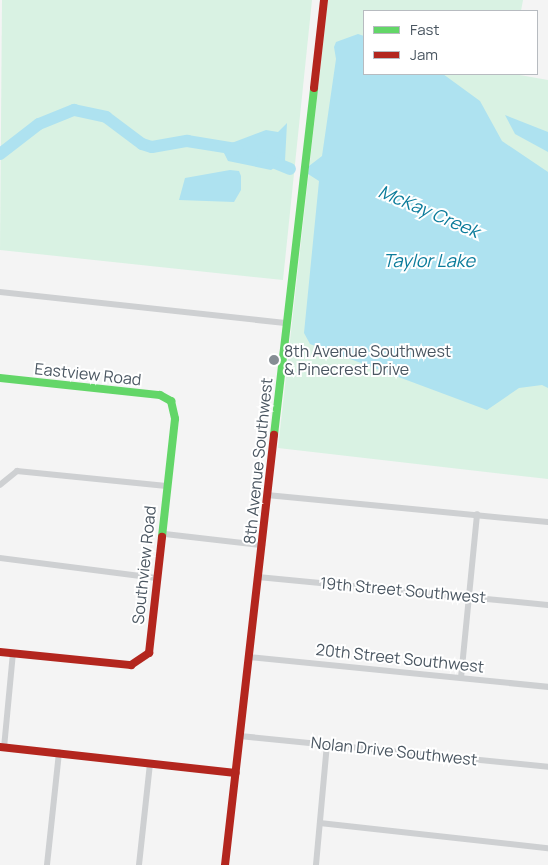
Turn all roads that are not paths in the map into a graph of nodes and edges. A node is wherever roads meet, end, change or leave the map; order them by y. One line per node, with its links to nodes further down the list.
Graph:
1 (324, 0): 3 (street, 8th Avenue Southwest)
2 (0, 292): 3 (street)
3 (287, 323): 8 (street, 8th Avenue Southwest)
4 (0, 378): 5 (street, Eastview Road)
5 (171, 401): 7 (street, Southview Road)
6 (0, 485): 7 (street)
7 (166, 486): 11 (street, Southview Road)
8 (268, 494): 9 (street); 12 (street, 8th Avenue Southwest)
9 (477, 515): 10 (street); 16 (street)
10 (548, 522)
11 (165, 534): 12 (street); 15 (street, Southview Road)
12 (262, 545): 14 (street, 8th Avenue Southwest)
13 (0, 558): 15 (street)
14 (258, 576): 16 (street, 19th Street Southwest); 20 (street, 8th Avenue Southwest)
15 (156, 578): 19 (street, Southview Road)
16 (470, 596): 17 (street, 19th Street Southwest); 21 (street)
17 (548, 604)
18 (0, 652): 19 (street)
19 (13, 654): 25 (street)
20 (249, 657): 21 (street, 20th Street Southwest); 23 (street, 8th Avenue Southwest)
21 (461, 678): 22 (street, 20th Street Southwest)
22 (548, 687)
23 (240, 736): 24 (street, Nolan Drive Southwest); 29 (street, 8th Avenue Southwest)
24 (327, 744): 28 (street, Nolan Drive Southwest); 30 (street)
25 (2, 748): 26 (street)
26 (60, 753): 27 (street); 32 (street)
27 (150, 764): 29 (street); 33 (street)
28 (548, 767)
29 (236, 773): 34 (street, 8th Avenue Southwest)
30 (320, 823): 31 (street); 35 (street)
31 (548, 848)
32 (47, 865)
33 (140, 865)
34 (226, 865)
35 (316, 865)

